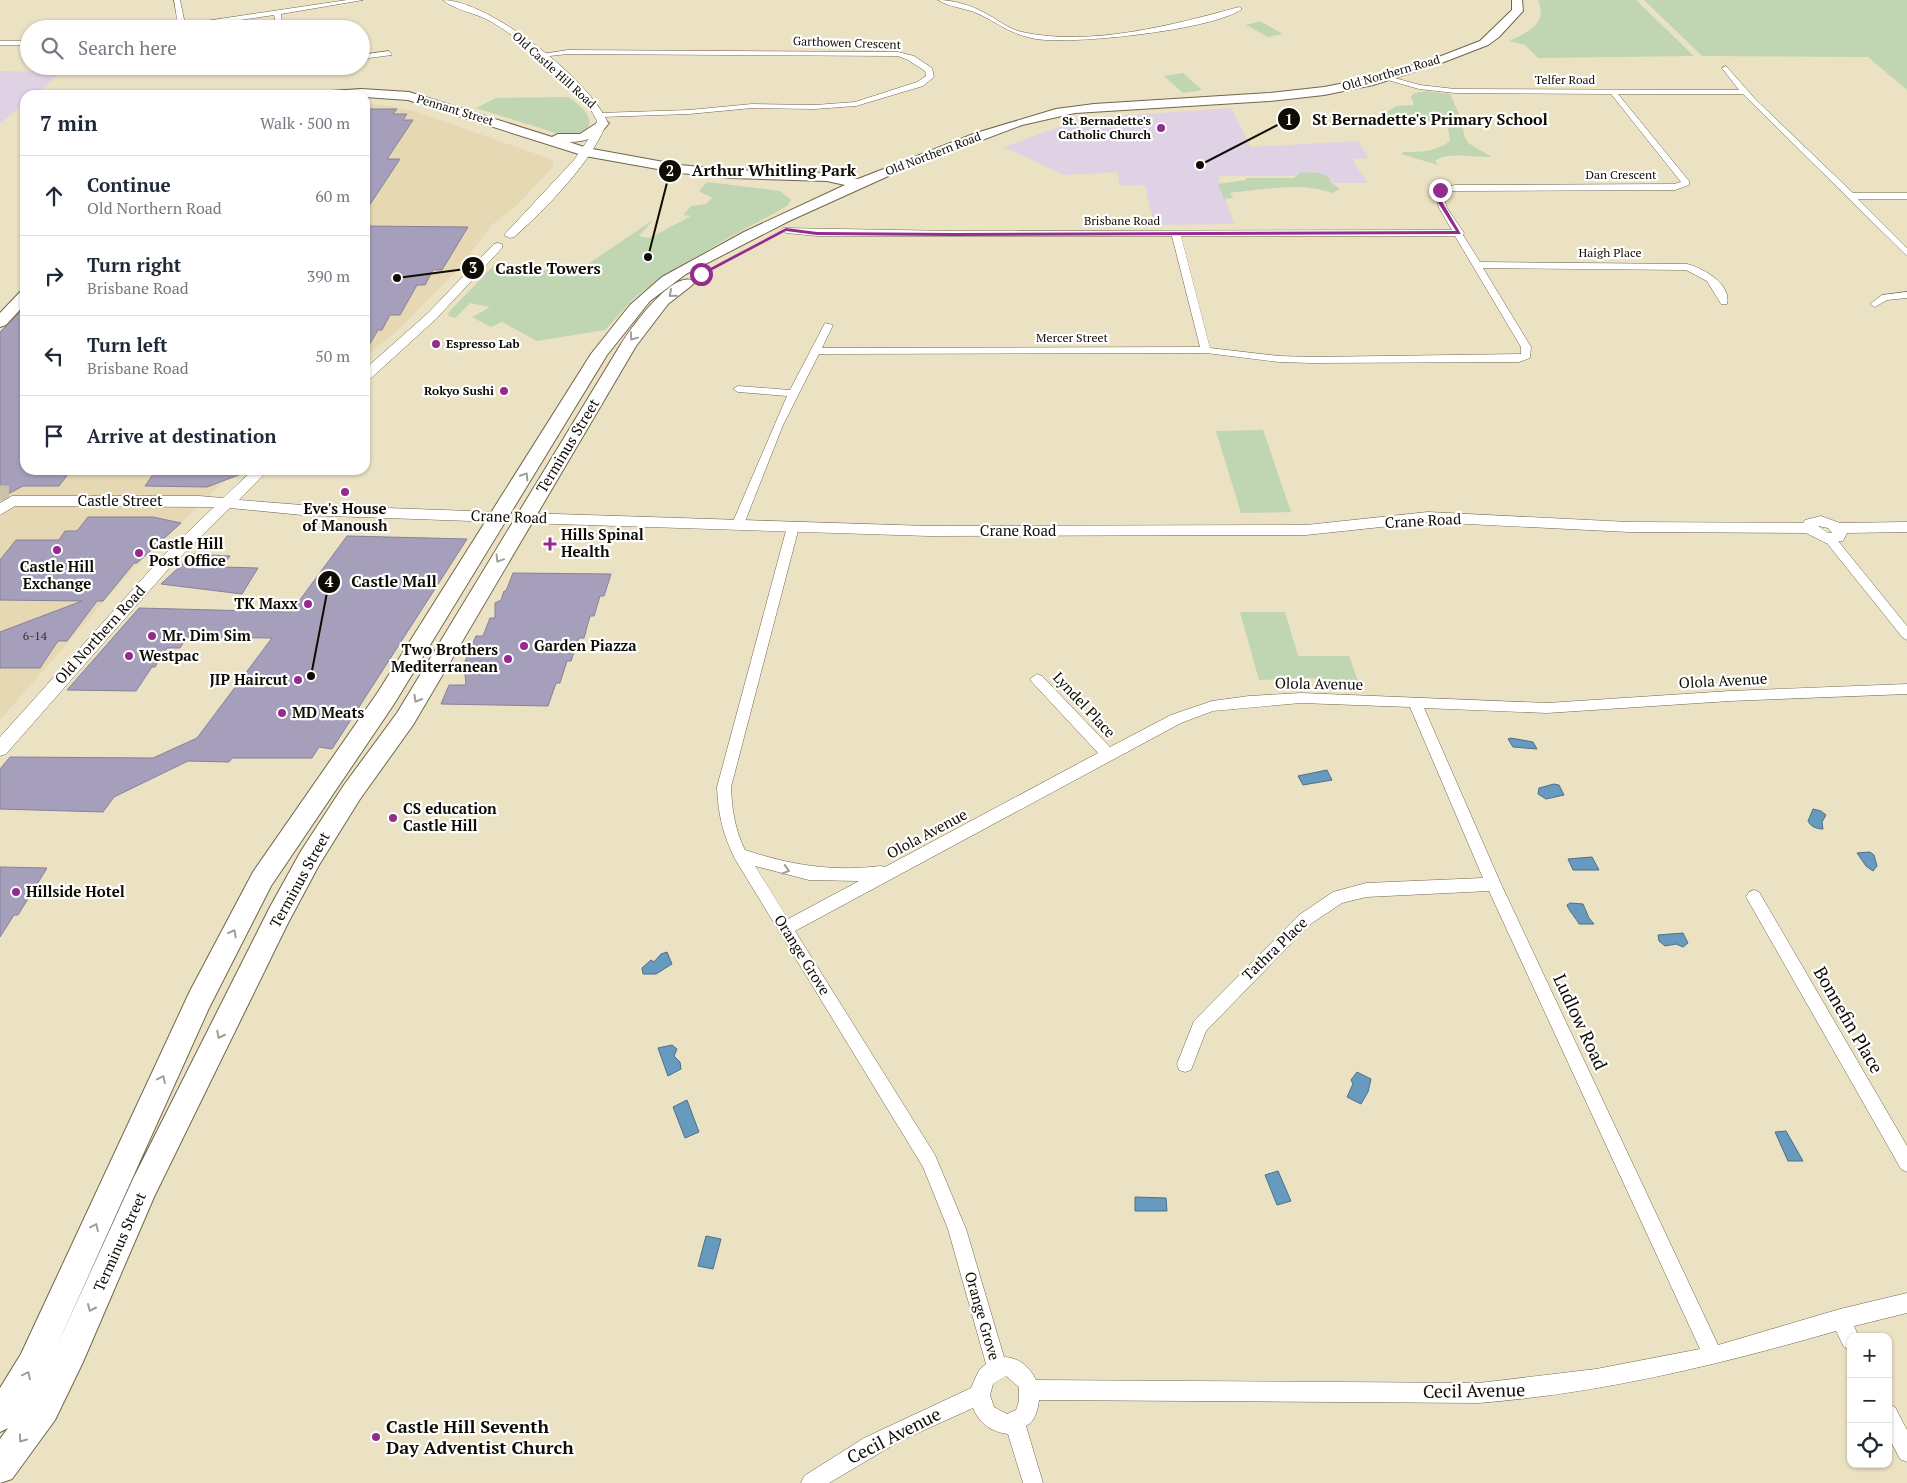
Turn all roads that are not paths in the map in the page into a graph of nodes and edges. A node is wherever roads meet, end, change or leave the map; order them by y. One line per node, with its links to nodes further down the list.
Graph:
1 (177, 0): 9 (street)
2 (360, 0): 8 (street)
3 (447, 0): 16 (street, Old Castle Hill Road)
4 (941, 0): 6 (street)
5 (1517, 0): 12 (main road, Old Northern Road)
6 (1239, 9)
7 (1505, 10): 12 (main road)
8 (277, 12): 10 (street); 11 (street)
9 (181, 20)
10 (223, 20)
11 (278, 20)
12 (1508, 21): 19 (main road, Old Northern Road)
13 (0, 43): 14 (street)
14 (20, 43)
15 (389, 53): 17 (street)
16 (540, 55): 25 (street, Old Castle Hill Road); 25 (street, Garthowen Crescent)
17 (370, 56)
18 (1726, 68): 21 (street)
19 (1387, 77): 20 (street, Telfer Road); 24 (main road, Old Northern Road)
20 (1613, 92): 21 (street, Telfer Road); 36 (street, Dan Crescent)
21 (1745, 92): 31 (street)
22 (370, 94): 26 (main road, Pennant Street)
23 (370, 100): 27 (main road, Pennant Street)
24 (1113, 108): 30 (main road, Old Northern Road); 30 (main road, Old Northern Road)
25 (602, 119): 26 (main road); 27 (street, Old Castle Hill Road); 28 (main road)
26 (540, 137): 27 (main road, Pennant Street)
27 (582, 156): 28 (main road); 29 (main road); 53 (street, Old Castle Hill Road)
28 (617, 158): 30 (main road)
29 (790, 190): 30 (main road); 33 (main road)
30 (850, 190): 33 (main road, Old Northern Road); 34 (main road, Old Northern Road)
31 (1851, 196): 32 (street); 37 (street)
32 (1907, 196)
33 (769, 226): 34 (main road); 48 (main road, Old Northern Road)
34 (786, 230): 35 (street, Brisbane Road); 45 (main road, Old Northern Road, one-way to 45)
35 (1176, 233): 36 (street, Brisbane Road); 49 (street)
36 (1460, 233): 38 (street)
37 (1907, 253)
38 (1477, 265): 42 (street, Haigh Place); 49 (street)
39 (20, 284): 43 (main road)
40 (1907, 295): 44 (street)
41 (20, 300): 46 (main road)
42 (1724, 302)
43 (0, 304)
44 (1875, 304)
45 (648, 319): 52 (main road, Terminus Street, one-way to 52)
46 (0, 322)
47 (828, 325): 50 (street)
48 (615, 332): 51 (main road, Terminus Street)
49 (1206, 350): 50 (street, Mercer Street)
50 (817, 351): 55 (street)
51 (599, 354): 52 (main road); 59 (main road, Terminus Street, one-way to 51)
52 (620, 357): 60 (main road, Terminus Street)
53 (370, 372)
54 (738, 389): 55 (street)
55 (793, 393): 61 (street)
56 (256, 475): 58 (street)
57 (7, 501): 58 (street, Castle Street)
58 (227, 504): 59 (street, Crane Road); 69 (street, Old Northern Road)
59 (499, 517): 60 (main road, Crane Road); 76 (main road, Terminus Street, one-way to 59)
60 (525, 518): 61 (street, Crane Road); 77 (main road, Terminus Street, one-way to 77)
61 (738, 524): 62 (street, Crane Road)
62 (793, 527): 64 (street, Crane Road); 71 (street, Orange Grove)
63 (1907, 527): 64 (street)
64 (1834, 533): 65 (street)
65 (1907, 635)
66 (1037, 678): 70 (street, Lyndel Place)
67 (1907, 689): 68 (street, Olola Avenue)
68 (1415, 703): 70 (street, Olola Avenue); 73 (street, Ludlow Road)
69 (0, 749)
70 (1108, 754): 72 (street, Olola Avenue)
71 (740, 855): 72 (street, one-way to 72); 75 (street, Orange Grove)
72 (893, 870): 75 (street, Olola Avenue)
73 (1493, 884): 78 (street, Tathra Place); 83 (street, Ludlow Road)
74 (1754, 897): 79 (street, Bonnefin Place)
75 (786, 928): 84 (street, Orange Grove)
76 (199, 1000): 77 (main road); 87 (main road, Terminus Street, one-way to 76)
77 (237, 1001): 91 (main road, Terminus Street, one-way to 91)
78 (1186, 1064)
79 (1907, 1163)
80 (1907, 1303): 81 (street, Cecil Avenue)
81 (1840, 1319): 82 (street); 83 (street, Cecil Avenue)
82 (1847, 1333)
83 (1713, 1356): 85 (street, Cecil Avenue)
84 (997, 1367): 85 (street); 86 (street)
85 (1030, 1390): 88 (street)
86 (979, 1395): 88 (street); 92 (street, Cecil Avenue)
87 (0, 1415)
88 (1015, 1422): 93 (street)
89 (1892, 1422): 90 (street)
90 (1907, 1452)
91 (0, 1467)
92 (811, 1483)
93 (1033, 1483)

